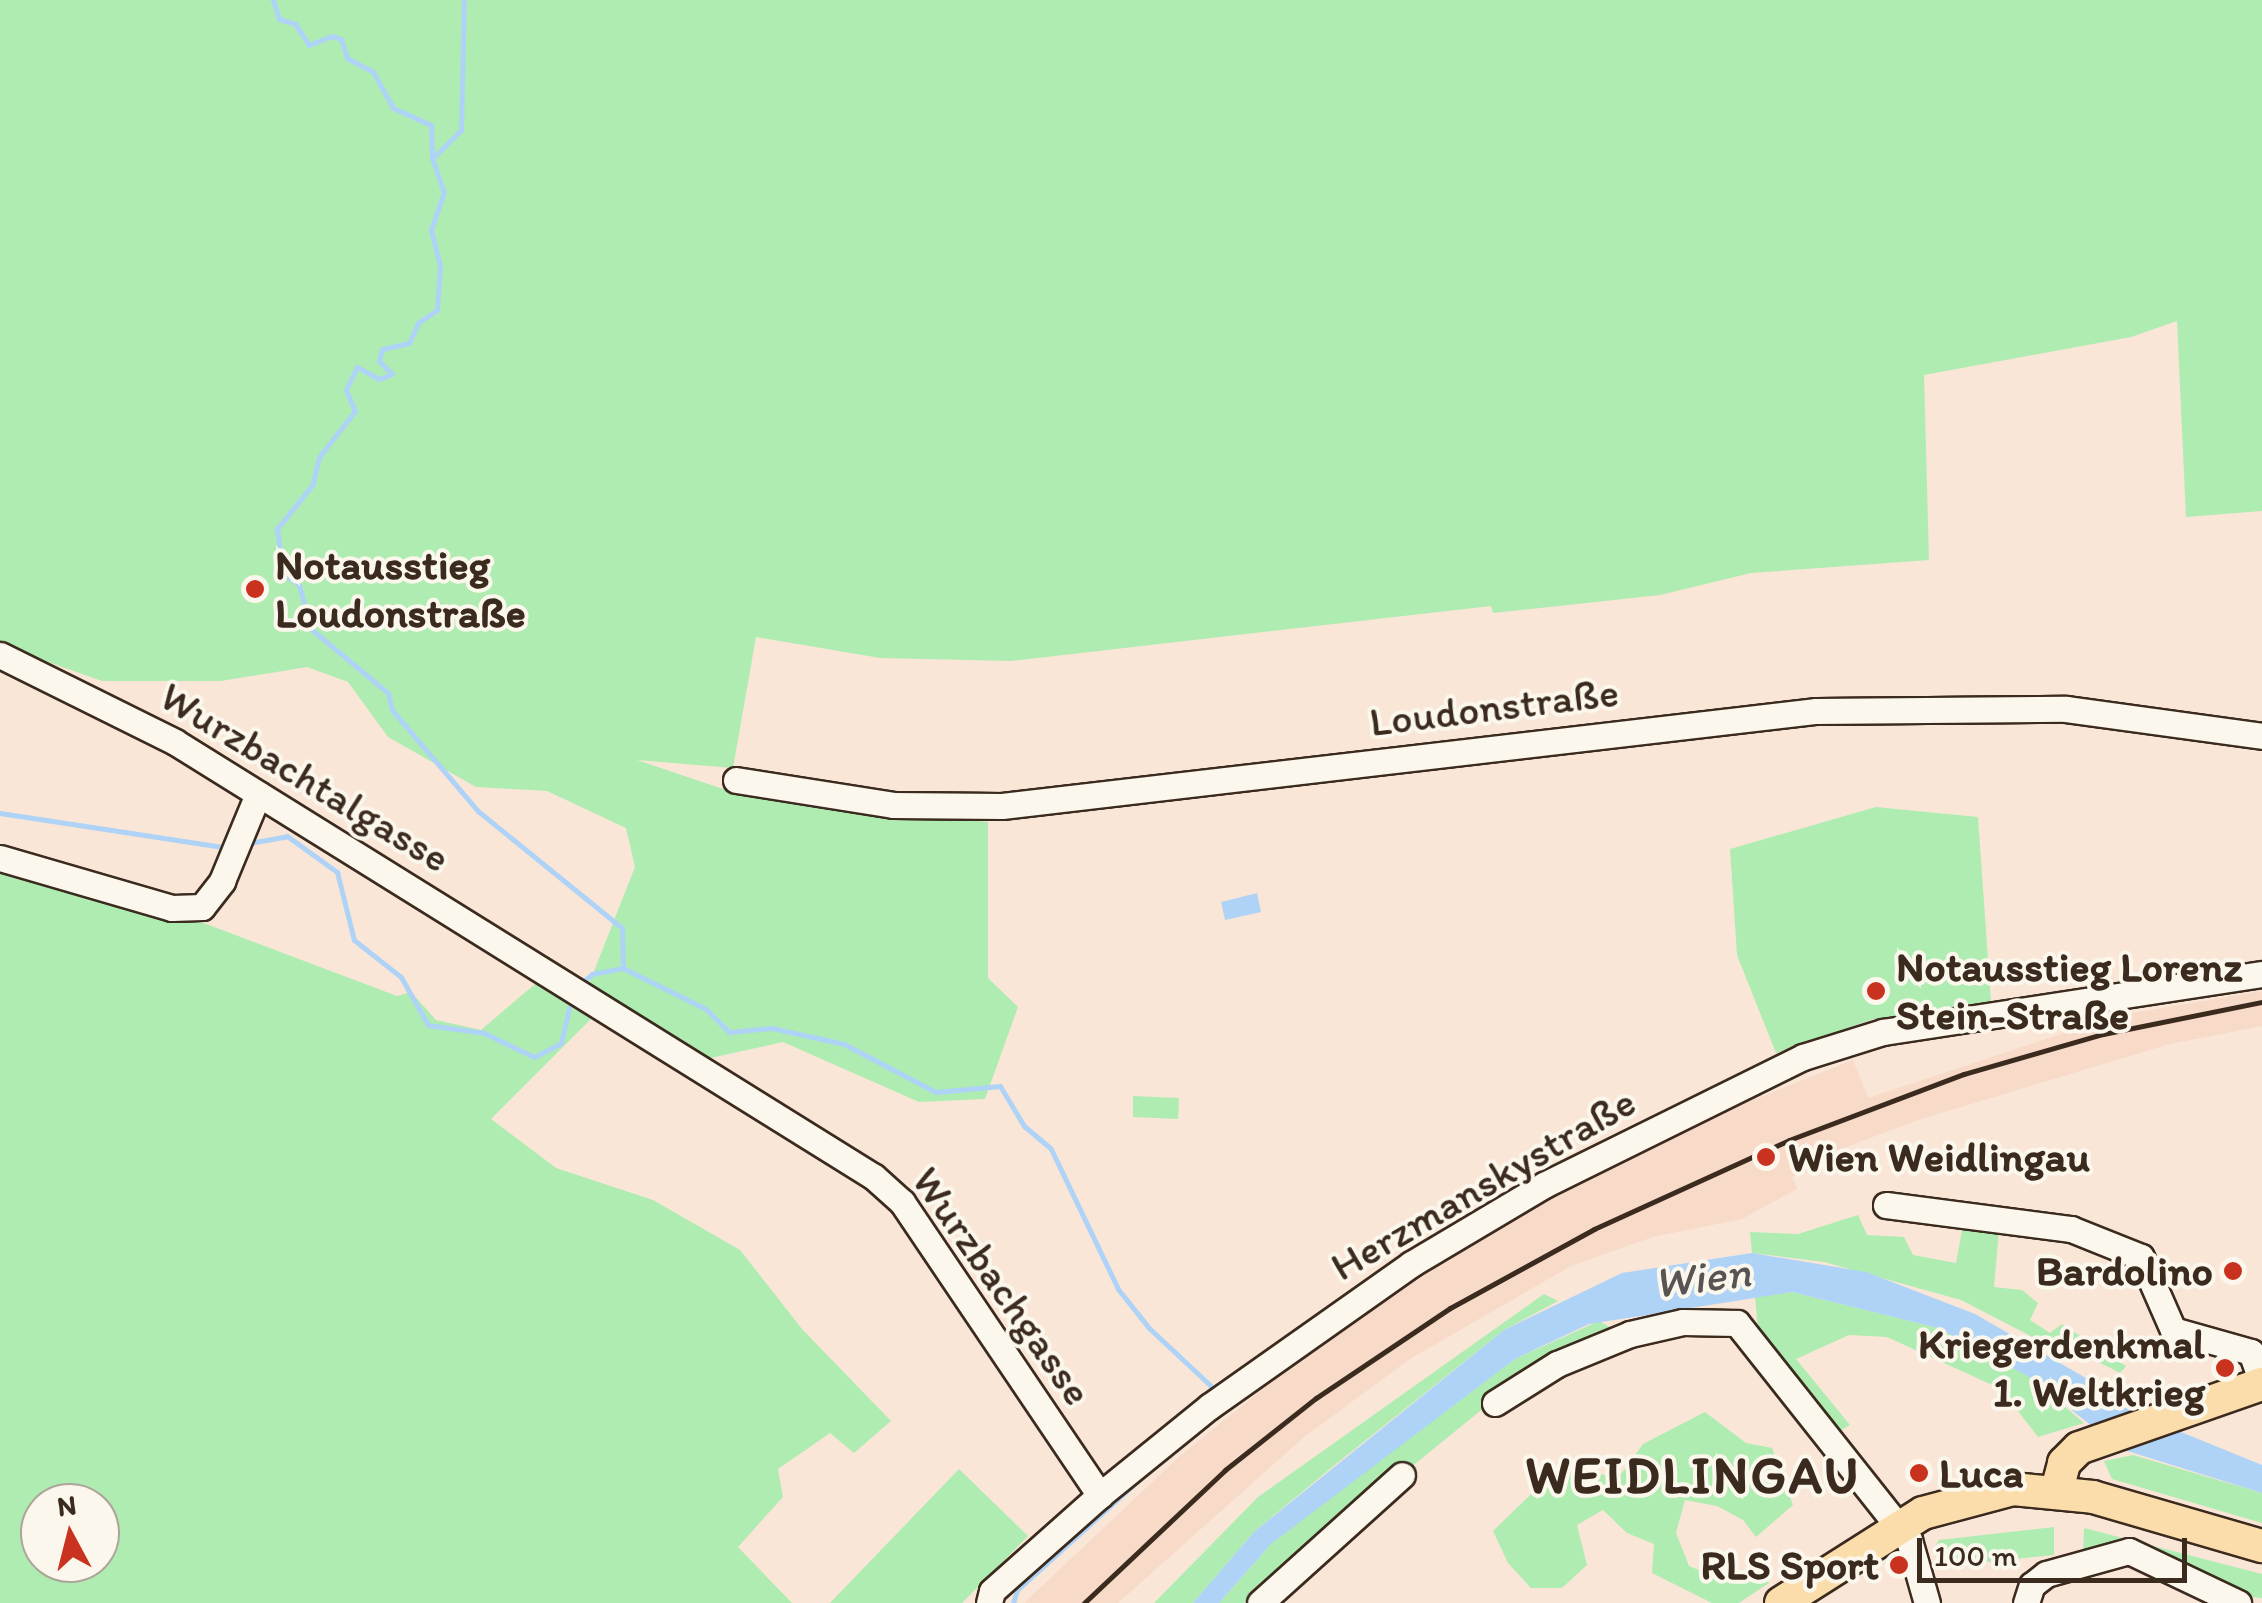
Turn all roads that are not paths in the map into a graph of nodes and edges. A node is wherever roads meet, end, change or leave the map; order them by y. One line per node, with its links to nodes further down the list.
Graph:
1 (0, 655): 4 (street, Wurzbachtalgasse)
2 (2262, 736): 3 (street, Loudonstraße)
3 (736, 780)
4 (253, 806): 5 (street); 7 (street, Wurzbachtalgasse)
5 (0, 858)
6 (2262, 974): 13 (street, Herzmanskystraße)
7 (598, 1006): 13 (street, Wurzbachgasse)
8 (1886, 1204): 9 (street)
9 (2262, 1384): 12 (main road)
10 (1495, 1403): 14 (street)
11 (1402, 1475): 17 (street)
12 (2057, 1490): 14 (main road); 15 (main road)
13 (1100, 1495): 16 (street)
14 (1900, 1526): 18 (main road); 19 (street)
15 (2262, 1546)
16 (989, 1603)
17 (1260, 1603)
18 (1780, 1603)
19 (1927, 1603)
20 (2026, 1603): 21 (street)
21 (2238, 1603)

